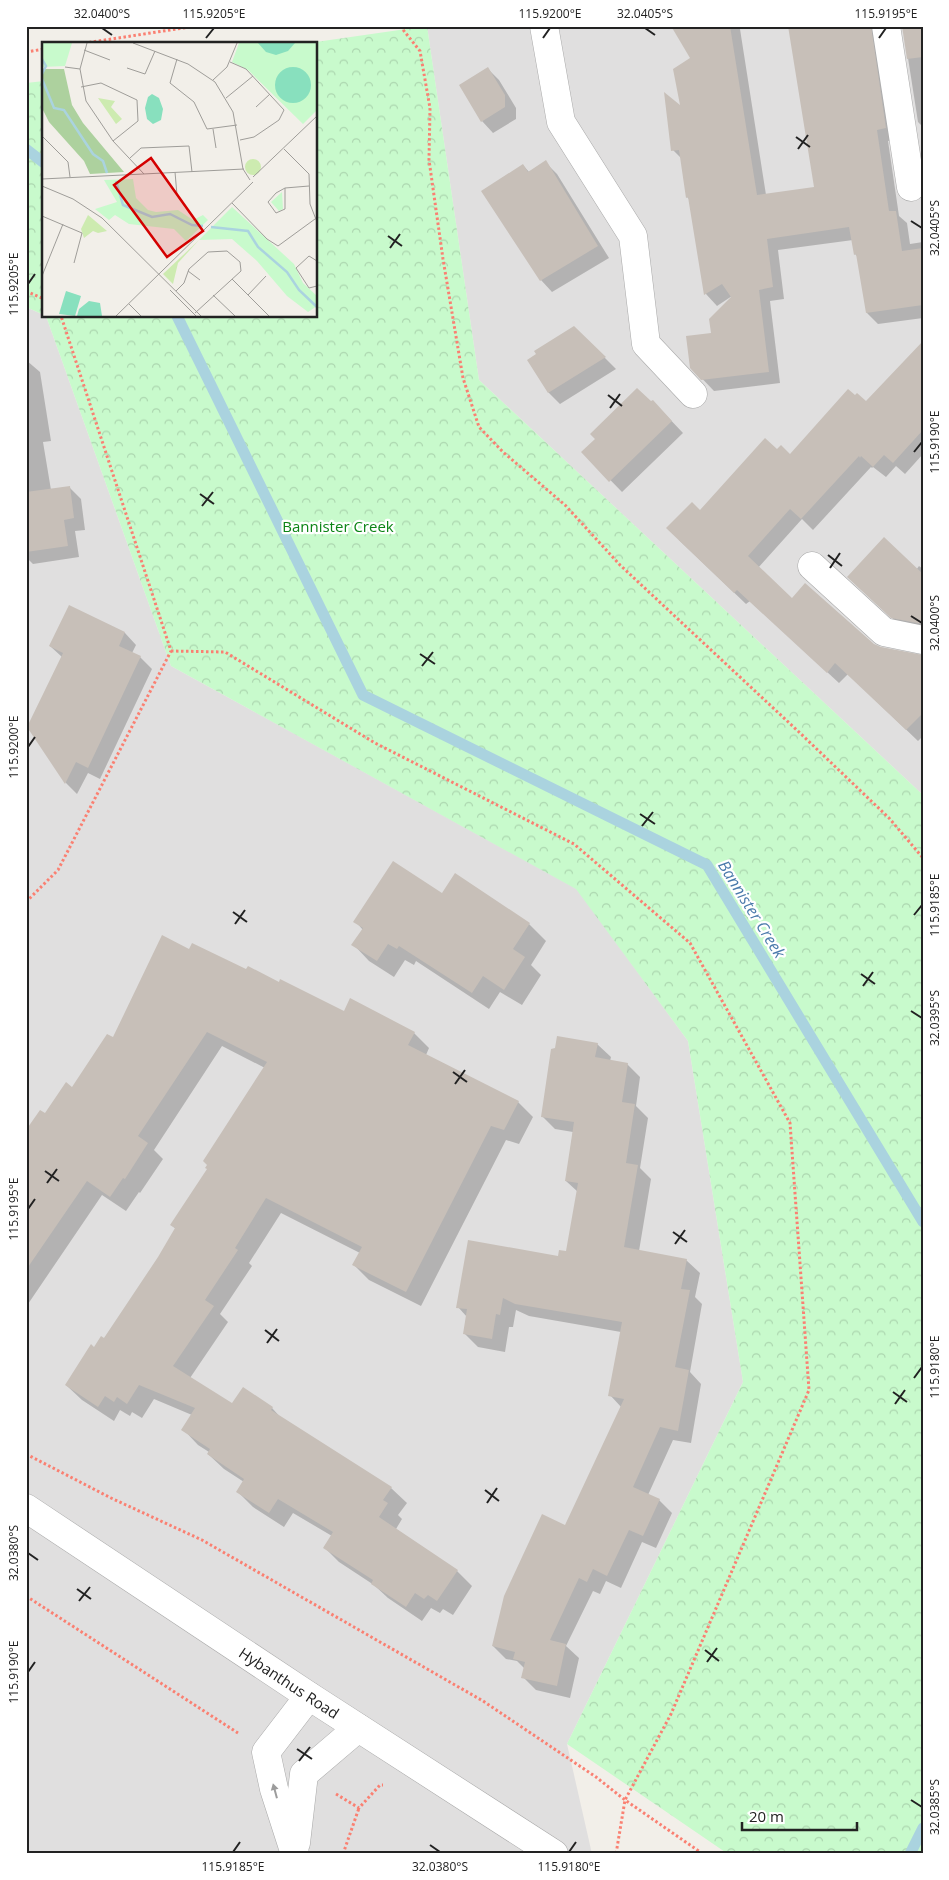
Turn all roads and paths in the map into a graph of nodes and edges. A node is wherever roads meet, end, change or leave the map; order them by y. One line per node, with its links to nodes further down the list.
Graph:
1 (196, 26): 5 (path)
2 (400, 26): 16 (path)
3 (544, 26): 12 (street)
4 (886, 26): 8 (street)
5 (92, 42)
6 (42, 49): 7 (path)
7 (26, 52)
8 (911, 187)
9 (26, 291): 10 (path)
10 (42, 298)
11 (62, 318): 15 (path)
12 (693, 394)
13 (812, 566): 14 (street)
14 (923, 640)
15 (171, 650): 17 (path); 22 (path)
16 (923, 858)
17 (26, 902)
18 (26, 1454): 22 (path)
19 (26, 1508): 20 (street, Hybanthus Road)
20 (309, 1696): 21 (street, Hybanthus Road); 24 (street, one-way to 20)
21 (358, 1728): 24 (street); 26 (street, Hybanthus Road)
22 (625, 1800): 27 (path); 28 (path)
23 (359, 1808): 25 (path)
24 (295, 1854)
25 (343, 1854)
26 (554, 1854)
27 (616, 1854)
28 (703, 1854)

